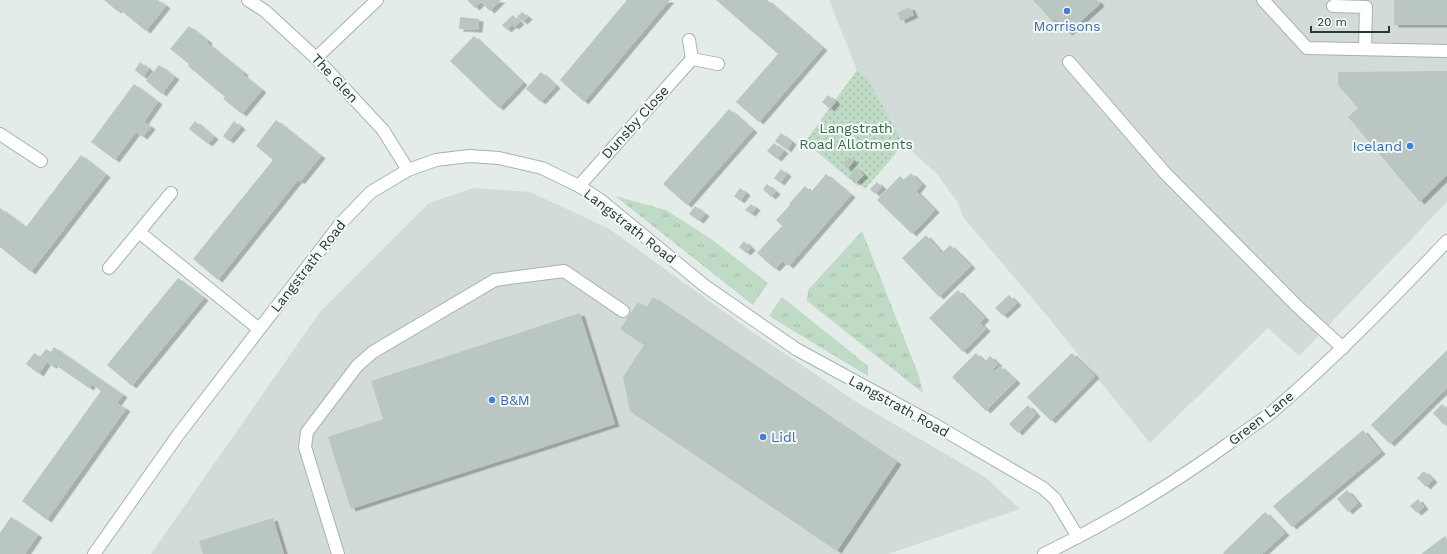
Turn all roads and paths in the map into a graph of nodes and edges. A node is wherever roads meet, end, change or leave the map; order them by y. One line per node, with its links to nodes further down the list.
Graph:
1 (248, 0): 8 (street, The Glen)
2 (377, 0): 8 (street)
3 (1263, 0): 6 (street)
4 (1333, 6): 6 (street)
5 (689, 40): 9 (street)
6 (1366, 49): 7 (street)
7 (1447, 51)
8 (316, 58): 14 (street, The Glen)
9 (692, 59): 11 (street); 15 (street, Dunsby Close)
10 (1069, 62): 22 (street)
11 (718, 64)
12 (0, 134): 13 (street)
13 (41, 161)
14 (408, 170): 15 (street, Langstrath Road); 21 (street, Langstrath Road)
15 (579, 186): 23 (street, Langstrath Road)
16 (171, 193): 17 (street)
17 (139, 232): 19 (street); 21 (street)
18 (1447, 241): 22 (street, Green Lane)
19 (109, 268)
20 (623, 311): 25 (street)
21 (259, 329): 24 (street, Langstrath Road)
22 (1343, 348): 23 (street, Green Lane)
23 (1078, 537): 26 (street, Green Lane)
24 (94, 554)
25 (338, 554)
26 (1044, 554)

